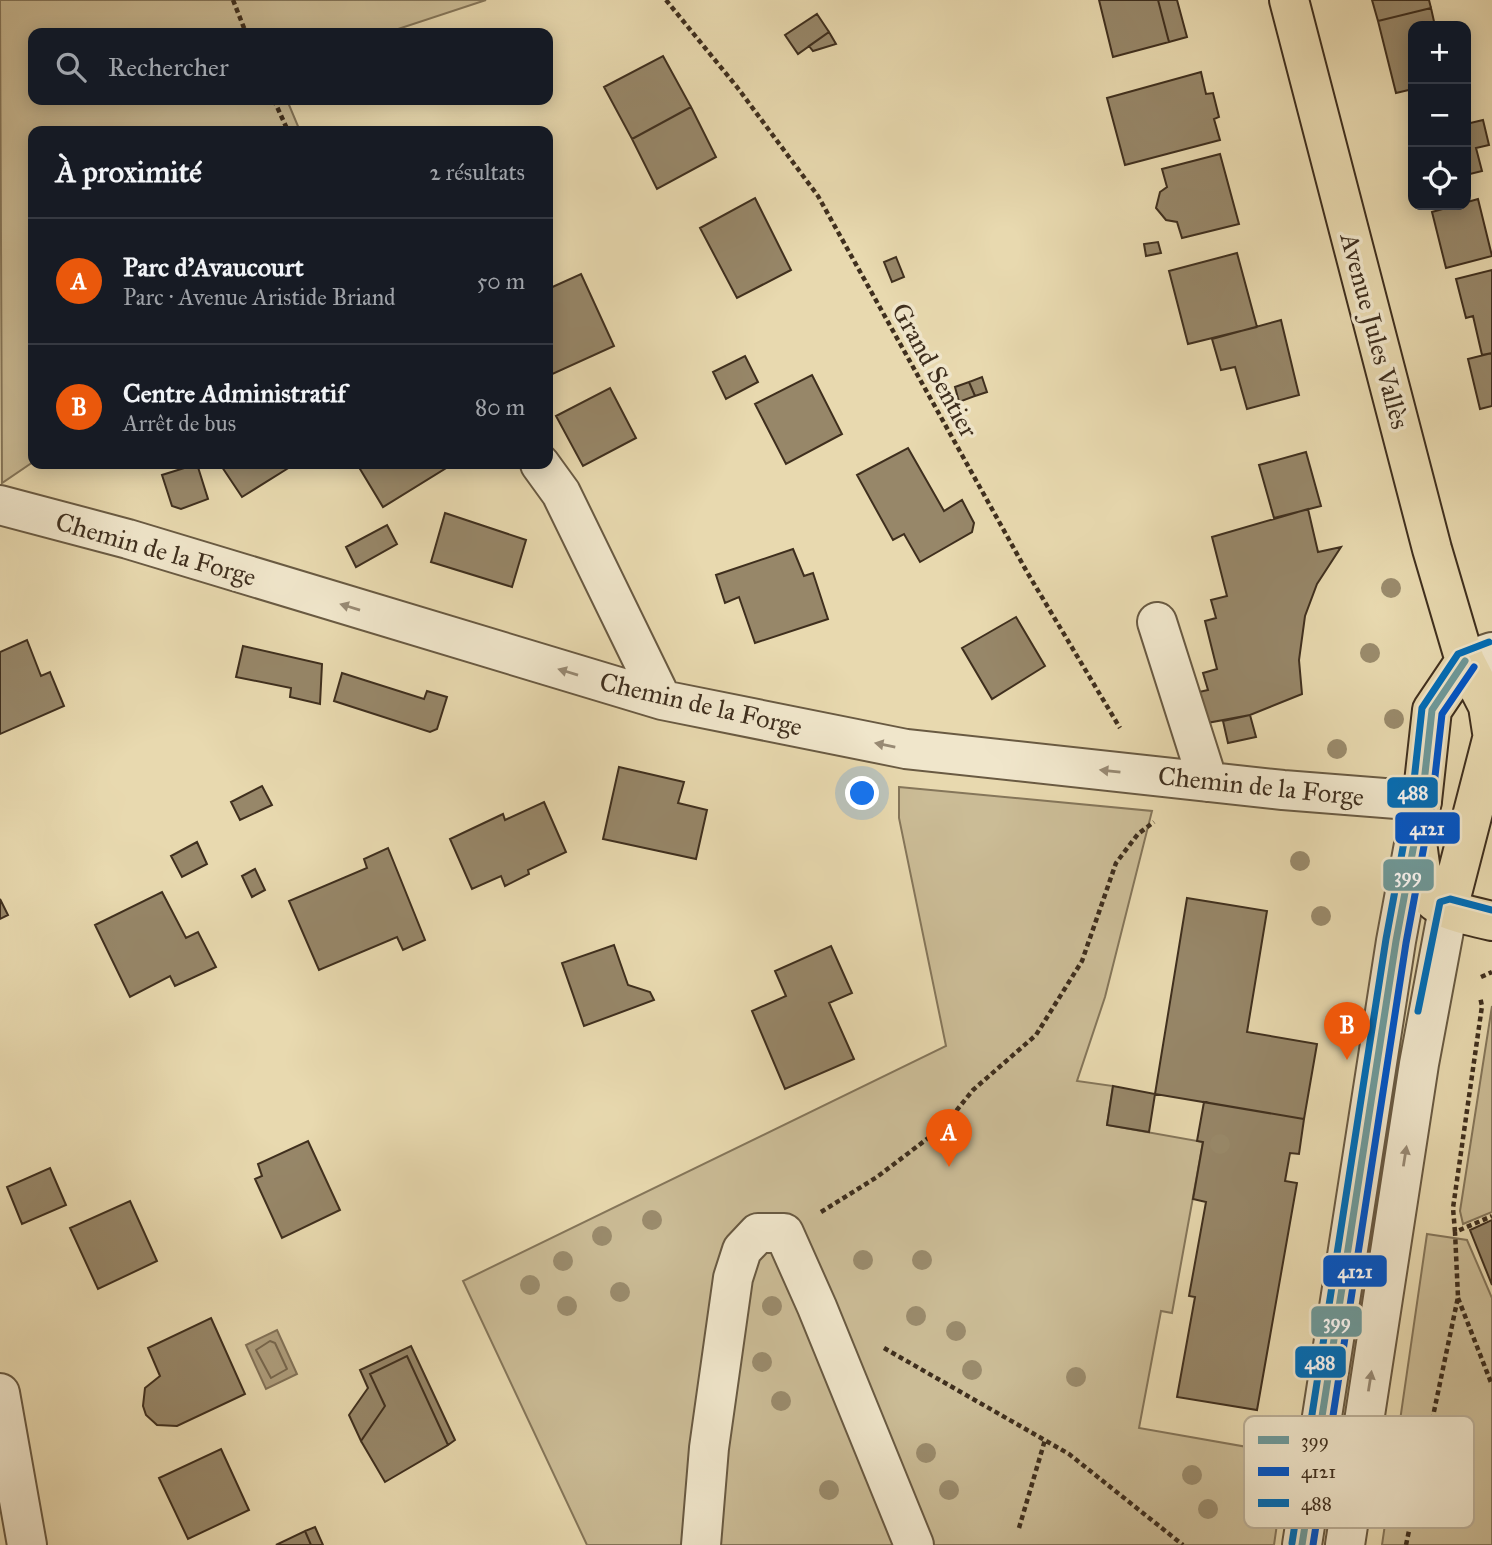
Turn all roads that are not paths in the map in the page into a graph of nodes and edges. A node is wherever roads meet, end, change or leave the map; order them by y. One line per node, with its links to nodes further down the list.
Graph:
1 (1289, 0): 5 (main road, Avenue Jules Vallès)
2 (544, 469): 6 (street)
3 (0, 505): 6 (street, Chemin de la Forge, one-way to 3)
4 (1157, 622): 9 (street)
5 (1479, 656): 7 (main road, Avenue Jules Vallès); 10 (main road)
6 (662, 700): 9 (street, Chemin de la Forge, one-way to 6)
7 (1492, 732)
8 (1492, 739): 11 (main road)
9 (1208, 782): 10 (street, Chemin de la Forge)
10 (1419, 818): 11 (main road); 14 (street)
11 (1448, 909): 12 (main road); 15 (street, one-way to 11)
12 (1492, 920)
13 (0, 1393): 16 (street)
14 (1322, 1416)
15 (1365, 1416)
16 (27, 1545)
17 (701, 1545): 18 (street)
18 (914, 1545)

